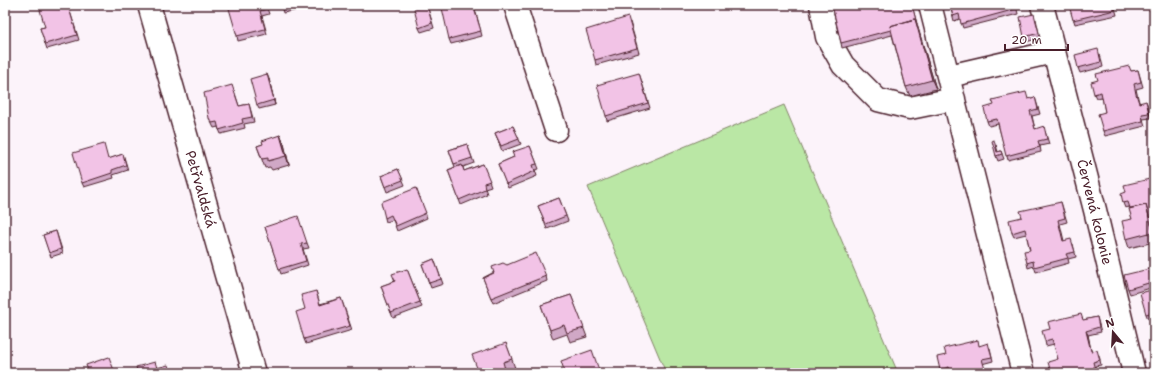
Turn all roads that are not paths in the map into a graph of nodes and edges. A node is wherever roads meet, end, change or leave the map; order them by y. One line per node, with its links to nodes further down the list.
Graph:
1 (149, 5): 10 (street, Petřvaldská)
2 (515, 5): 9 (street)
3 (821, 5): 8 (street)
4 (930, 5): 7 (street)
5 (1042, 5): 6 (street, Červená kolonie)
6 (1053, 52): 7 (street); 12 (street, Červená kolonie)
7 (948, 76): 8 (street)
8 (954, 99): 11 (street)
9 (556, 130)
10 (254, 373)
11 (1023, 373)
12 (1134, 373)

